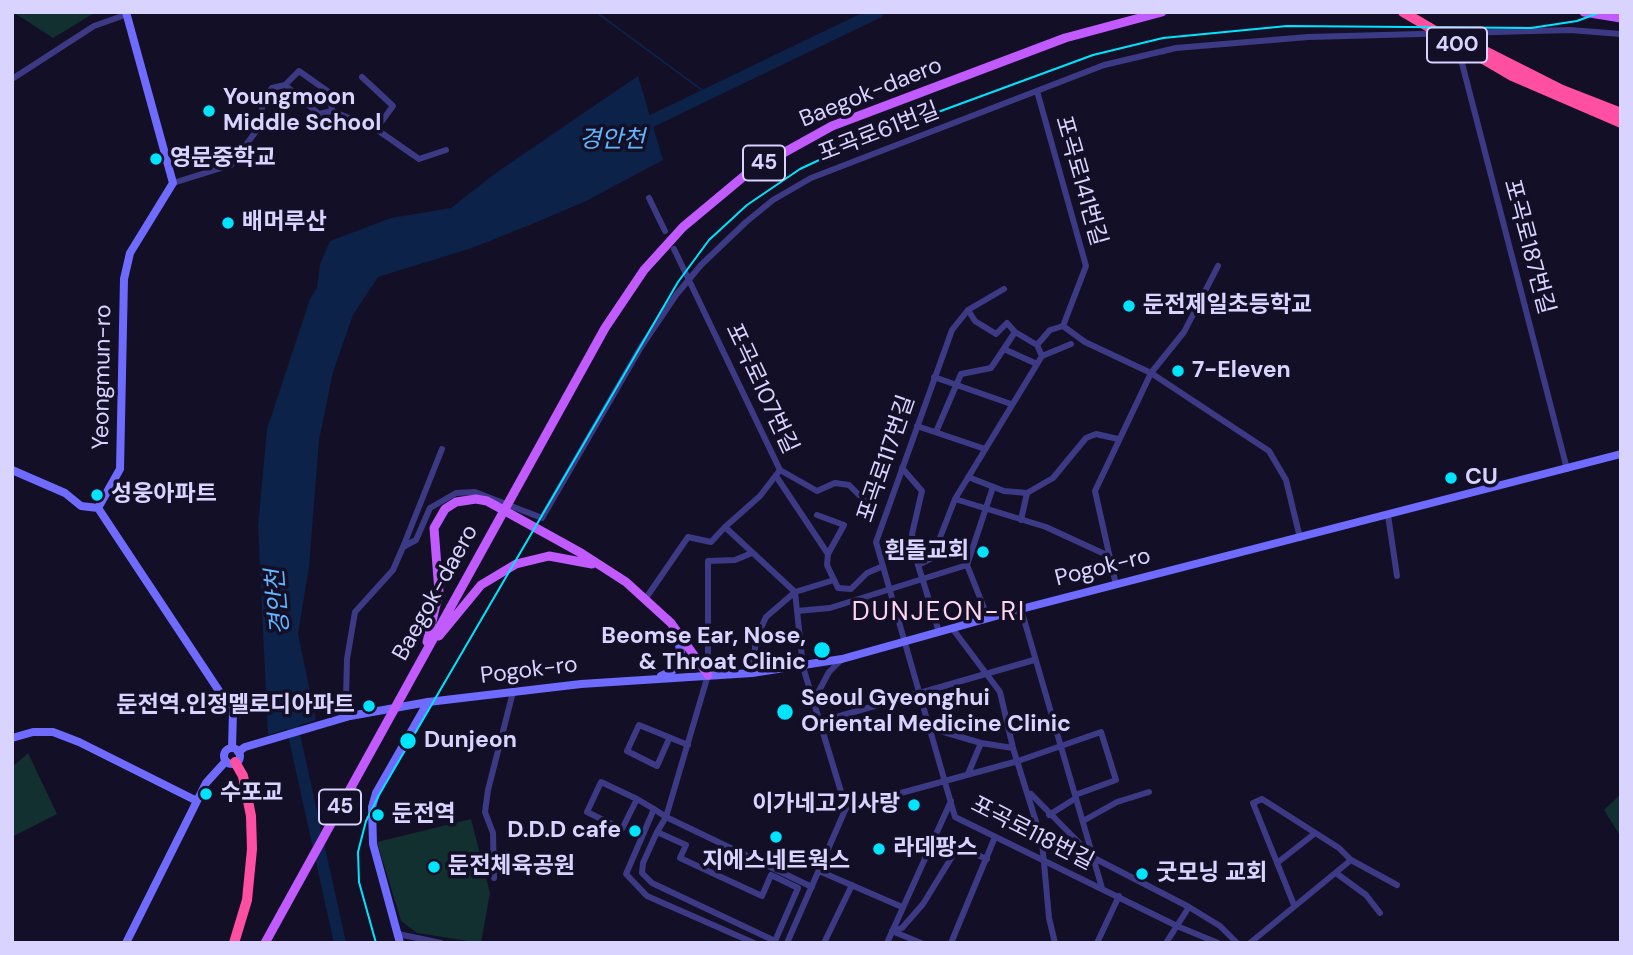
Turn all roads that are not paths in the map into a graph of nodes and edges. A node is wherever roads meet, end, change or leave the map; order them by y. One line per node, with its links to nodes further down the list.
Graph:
1 (1162, 12): 82 (main road, Baegok-daero / 45)
2 (1404, 12): 9 (highway, 400)
3 (1417, 12): 9 (highway, 400)
4 (1584, 12): 6 (main road)
5 (125, 14): 11 (street); 19 (street)
6 (1621, 18)
7 (1454, 34): 8 (street, 포곡로61번길); 13 (street, 포곡로61번길); 45 (street, 포곡로187번길)
8 (1621, 34)
9 (1514, 72): 15 (highway, 400); 16 (highway, 400)
10 (362, 77): 17 (street)
11 (12, 79)
12 (285, 85): 14 (street); 14 (street); 19 (street)
13 (1037, 91): 24 (street, 포곡로61번길); 27 (street, 포곡로141번길)
14 (332, 111): 17 (street)
15 (1621, 113)
16 (1621, 123)
17 (376, 129): 18 (street)
18 (446, 150)
19 (173, 183): 53 (street, Yeongmun-ro)
20 (649, 198): 21 (street)
21 (665, 231)
22 (674, 249): 24 (street, 포곡로107번길)
23 (1218, 266): 34 (street)
24 (689, 278): 47 (street, 포곡로107번길); 60 (street, 포곡로61번길)
25 (1004, 289): 26 (street)
26 (968, 310): 28 (street); 35 (street, 포곡로117번길)
27 (1063, 326): 30 (street); 34 (street)
28 (1015, 332): 30 (street); 31 (street)
29 (1071, 344): 32 (street)
30 (1037, 345): 32 (street)
31 (1006, 350): 33 (street); 36 (street)
32 (1042, 356): 33 (street)
33 (1037, 364): 37 (street)
34 (1151, 373): 40 (street); 59 (street)
35 (934, 377): 36 (street); 38 (street, 포곡로117번길)
36 (956, 384): 37 (street); 39 (street)
37 (1011, 404): 42 (street)
38 (917, 426): 39 (street); 44 (street, 포곡로117번길)
39 (936, 432): 42 (street)
40 (1118, 439): 50 (street); 63 (street)
41 (442, 449): 60 (street)
42 (985, 449): 48 (street)
43 (1621, 454): 45 (street, Pogok-ro)
44 (902, 468): 64 (street); 66 (street, 포곡로117번길)
45 (1567, 469): 56 (street, Pogok-ro)
46 (12, 470): 53 (street)
47 (778, 473): 52 (street); 58 (street, 포곡로107번길); 62 (street)
48 (968, 477): 49 (street); 51 (street)
49 (993, 487): 50 (street); 54 (street)
50 (1027, 493): 57 (street)
51 (956, 499): 54 (street); 64 (street)
52 (864, 500)
53 (98, 508): 103 (street)
54 (985, 510): 57 (street); 65 (street)
55 (817, 515): 62 (street)
56 (1388, 515): 59 (street, Pogok-ro); 68 (street)
57 (1021, 520): 63 (street)
58 (725, 527): 61 (street); 74 (street, 포곡로107번길)
59 (1300, 538): 71 (street, Pogok-ro)
60 (403, 547): 94 (street, 포곡로61번길)
61 (752, 553): 73 (street); 88 (street)
62 (828, 554): 70 (street)
63 (1109, 556): 71 (street)
64 (918, 565): 69 (street)
65 (967, 565): 69 (street); 77 (street)
66 (883, 566): 70 (street); 72 (street, 포곡로117번길)
67 (610, 570): 74 (main road); 82 (main road); 82 (main road)
68 (1397, 576)
69 (922, 579): 72 (street); 80 (street)
70 (834, 580): 73 (street)
71 (1116, 584): 75 (street, Pogok-ro)
72 (889, 588): 76 (street); 81 (street, 포곡로117번길)
73 (795, 592): 76 (street); 86 (street)
74 (646, 598): 78 (main road)
75 (1021, 609): 77 (street, Pogok-ro); 84 (street)
76 (797, 611): 85 (street)
77 (988, 618): 79 (street, Pogok-ro)
78 (671, 623): 88 (main road); 89 (street)
79 (952, 628): 80 (street, Pogok-ro); 87 (street)
80 (939, 632): 81 (street, Pogok-ro)
81 (906, 642): 83 (street, Pogok-ro); 91 (street, 포곡로118번길)
82 (423, 657): 143 (main road, Baegok-daero / 45)
83 (842, 659): 85 (street, Pogok-ro); 93 (street)
84 (1034, 660): 87 (street); 101 (street)
85 (803, 667): 86 (street, Pogok-ro); 93 (street)
86 (752, 673): 88 (street, Pogok-ro)
87 (986, 674): 91 (street); 102 (street)
88 (708, 675): 89 (street, Pogok-ro); 100 (street)
89 (655, 680): 90 (street, Pogok-ro)
90 (513, 692): 92 (street, Pogok-ro); 128 (street)
91 (921, 694): 95 (street); 96 (street, 포곡로118번길)
92 (428, 702): 94 (street, Pogok-ro); 140 (street)
93 (813, 702): 95 (street)
94 (349, 716): 103 (street, Pogok-ro)
95 (819, 722): 113 (street)
96 (930, 728): 99 (street); 106 (street, 포곡로118번길)
97 (12, 738): 111 (street)
98 (669, 739): 98 (street); 100 (street)
99 (981, 743): 102 (street); 105 (street)
100 (688, 745): 116 (street)
101 (1059, 746): 104 (street); 109 (street); 109 (street)
102 (1013, 748): 104 (street)
103 (233, 756): 111 (street); 142 (highway)
104 (1018, 761): 105 (street); 107 (street)
105 (968, 774): 106 (street)
106 (945, 780): 112 (street, 포곡로118번길); 113 (street)
107 (1027, 790): 115 (street); 124 (street)
108 (1149, 792): 117 (street)
109 (1075, 796): 115 (street); 117 (street)
110 (636, 799): 110 (street); 114 (street)
111 (197, 801): 141 (street)
112 (951, 801): 120 (street, 포곡로118번길); 135 (street)
113 (846, 808): 126 (street)
114 (654, 809): 116 (street); 145 (street)
115 (1049, 815): 121 (street)
116 (666, 817): 118 (street); 131 (street)
117 (1083, 821): 121 (street)
118 (657, 832): 118 (street)
119 (1314, 834): 123 (street); 125 (street); 125 (street)
120 (995, 837): 122 (street); 124 (street, 포곡로118번길)
121 (1094, 858): 132 (street); 136 (street)
122 (987, 859): 139 (street); 150 (street)
123 (1351, 860): 127 (street); 130 (street)
124 (1045, 861): 132 (street, 포곡로118번길); 151 (street)
125 (1278, 863): 134 (street)
126 (819, 871): 129 (street); 131 (street)
127 (1336, 873): 134 (street); 137 (street)
128 (494, 878)
129 (852, 885): 135 (street); 147 (street)
130 (1397, 885)
131 (812, 887): 146 (street)
132 (1102, 888): 133 (street, 포곡로118번길)
133 (1119, 897): 138 (street, 포곡로118번길); 152 (street)
134 (1294, 905): 156 (street)
135 (902, 907): 139 (street)
136 (1189, 907): 138 (street); 155 (street)
137 (1380, 913)
138 (1177, 926): 153 (street); 154 (street, 포곡로118번길)
139 (892, 931): 148 (street); 149 (street)
140 (399, 938): 144 (street)
141 (126, 943)
142 (234, 943)
143 (265, 943)
144 (441, 943)
145 (754, 943)
146 (787, 943)
147 (824, 943)
148 (887, 943)
149 (920, 943)
150 (951, 943)
151 (1055, 943)
152 (1097, 943)
153 (1166, 943)
154 (1218, 943)
155 (1237, 943)
156 (1250, 943)

